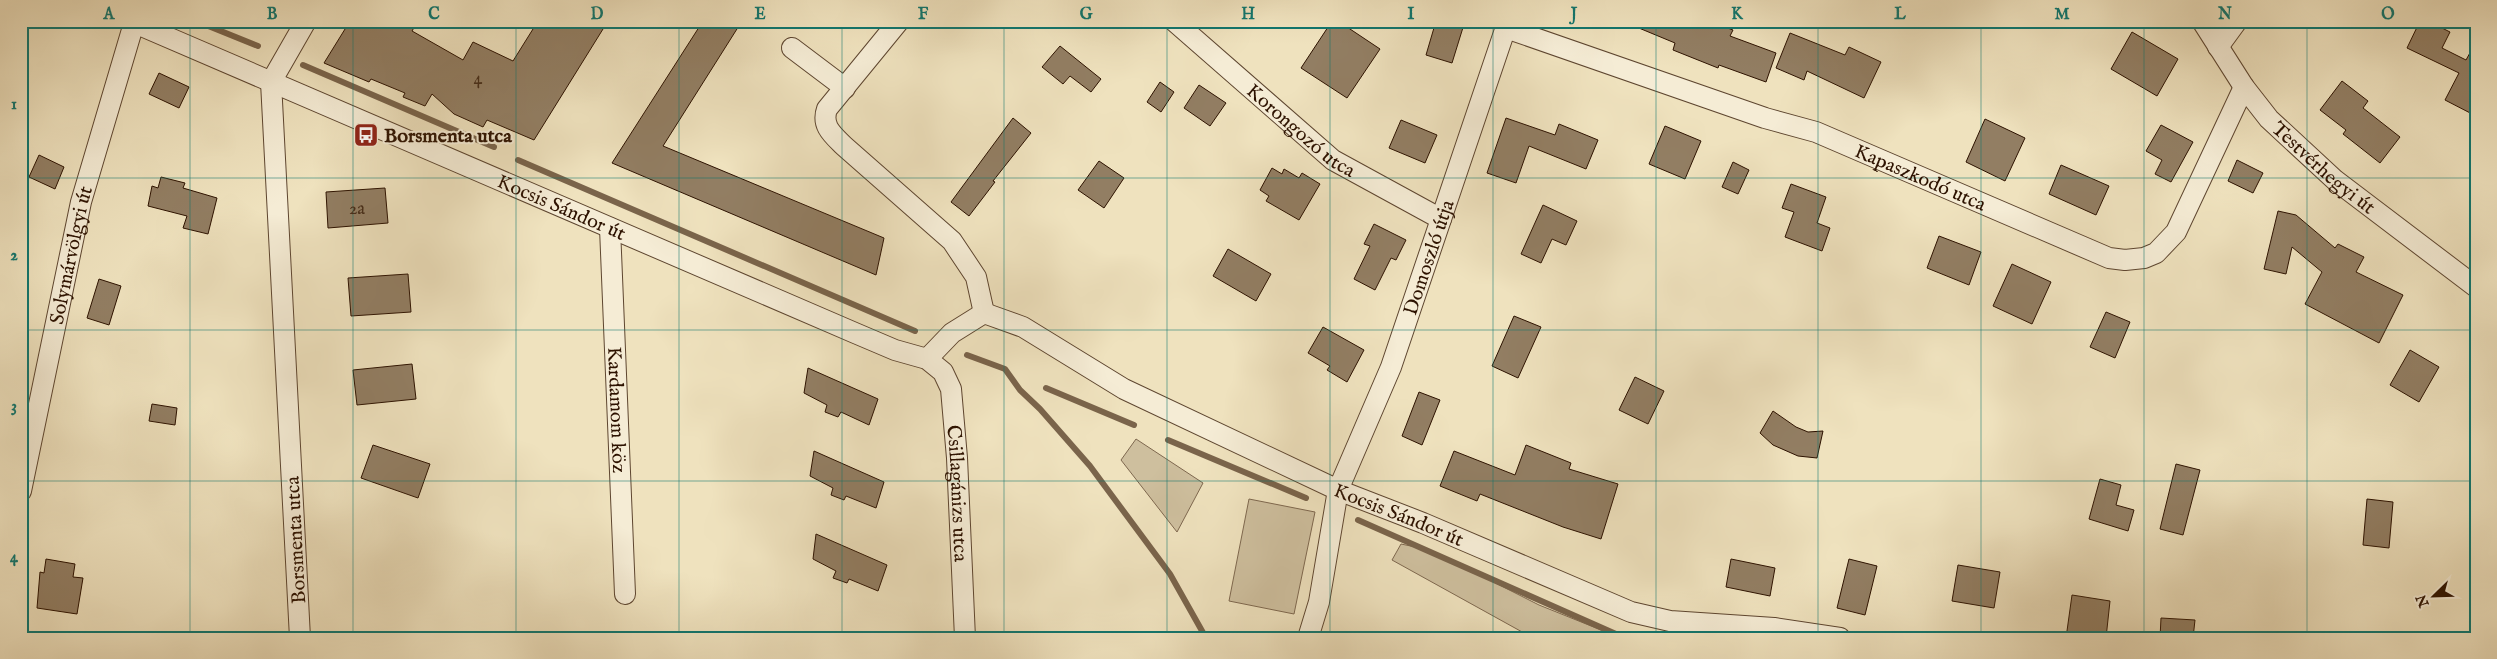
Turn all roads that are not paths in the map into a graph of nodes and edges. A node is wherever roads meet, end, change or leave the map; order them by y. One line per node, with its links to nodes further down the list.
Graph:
1 (306, 21): 10 (street)
2 (899, 21): 12 (street)
3 (1174, 21): 13 (street, Korongozó utca)
4 (2202, 21): 8 (street, Testvérhegyi út)
5 (2237, 21): 8 (street)
6 (132, 22): 10 (street, Kocsis Sándor út); 19 (street, Solymárvölgyi út)
7 (1507, 25): 11 (street, Kapaszkodó utca); 13 (street, Domoszló útja)
8 (2218, 46): 11 (street, Testvérhegyi út)
9 (792, 48): 12 (street)
10 (271, 82): 14 (street, Kocsis Sándor út); 21 (street, Borsmenta utca)
11 (2244, 87): 15 (street, Testvérhegyi út)
12 (845, 88): 16 (street)
13 (1441, 219): 18 (street, Domoszló útja)
14 (610, 228): 17 (street, Kocsis Sándor út); 20 (street, Kardamom köz)
15 (2476, 287)
16 (984, 312): 17 (street); 18 (street, Kocsis Sándor út)
17 (927, 359): 22 (street, Csillagánizs utca)
18 (1338, 490): 23 (street, Domoszló útja); 24 (street, Kocsis Sándor út)
19 (21, 491)
20 (625, 594)
21 (300, 638)
22 (965, 638)
23 (1308, 638)
24 (1840, 638)

